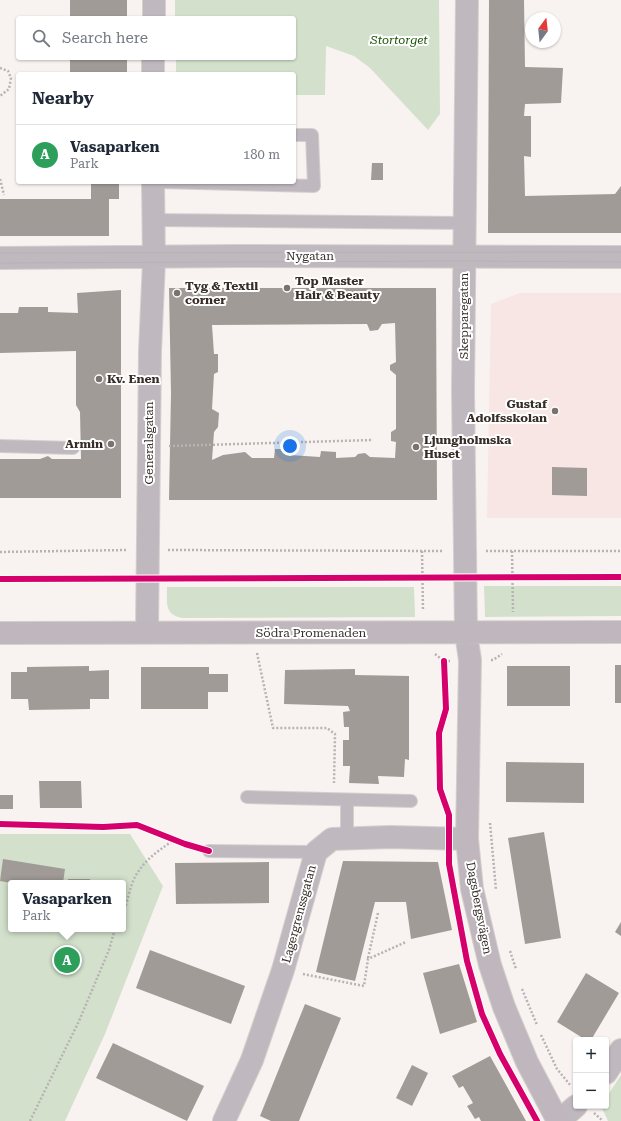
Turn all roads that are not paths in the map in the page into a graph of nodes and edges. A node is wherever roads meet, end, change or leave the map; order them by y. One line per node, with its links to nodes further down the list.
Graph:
1 (154, 0): 3 (street)
2 (467, 0): 10 (street, Skepparegatan)
3 (154, 16)
4 (153, 60): 5 (street)
5 (153, 72)
6 (296, 135): 8 (lane)
7 (153, 184): 9 (street, Generalsgatan)
8 (229, 184)
9 (154, 220): 10 (lane); 11 (street, Generalsgatan)
10 (464, 223): 12 (street, Skepparegatan)
11 (154, 257): 12 (street, Nygatan); 14 (street, Nygatan); 18 (street, Generalsgatan)
12 (464, 257): 13 (street, Nygatan); 20 (street, Skepparegatan)
13 (621, 257)
14 (0, 258)
15 (0, 446): 16 (lane)
16 (73, 448)
17 (0, 632): 18 (main road, Södra Promenaden)
18 (147, 632): 20 (main road, Södra Promenaden)
19 (621, 632): 20 (main road, Södra Promenaden)
20 (466, 633): 25 (main road, Dagsbergsvägen)
21 (246, 797): 22 (lane)
22 (347, 800): 23 (lane); 24 (lane)
23 (411, 801)
24 (347, 838): 25 (street, Lagergrenssgatan); 27 (street, Lagergrenssgatan)
25 (467, 839): 32 (main road, Dagsbergsvägen)
26 (209, 851): 27 (lane)
27 (316, 852): 31 (street, Lagergrenssgatan)
28 (621, 1050): 29 (street)
29 (609, 1068)
30 (573, 1098): 32 (street)
31 (224, 1121)
32 (559, 1121)

